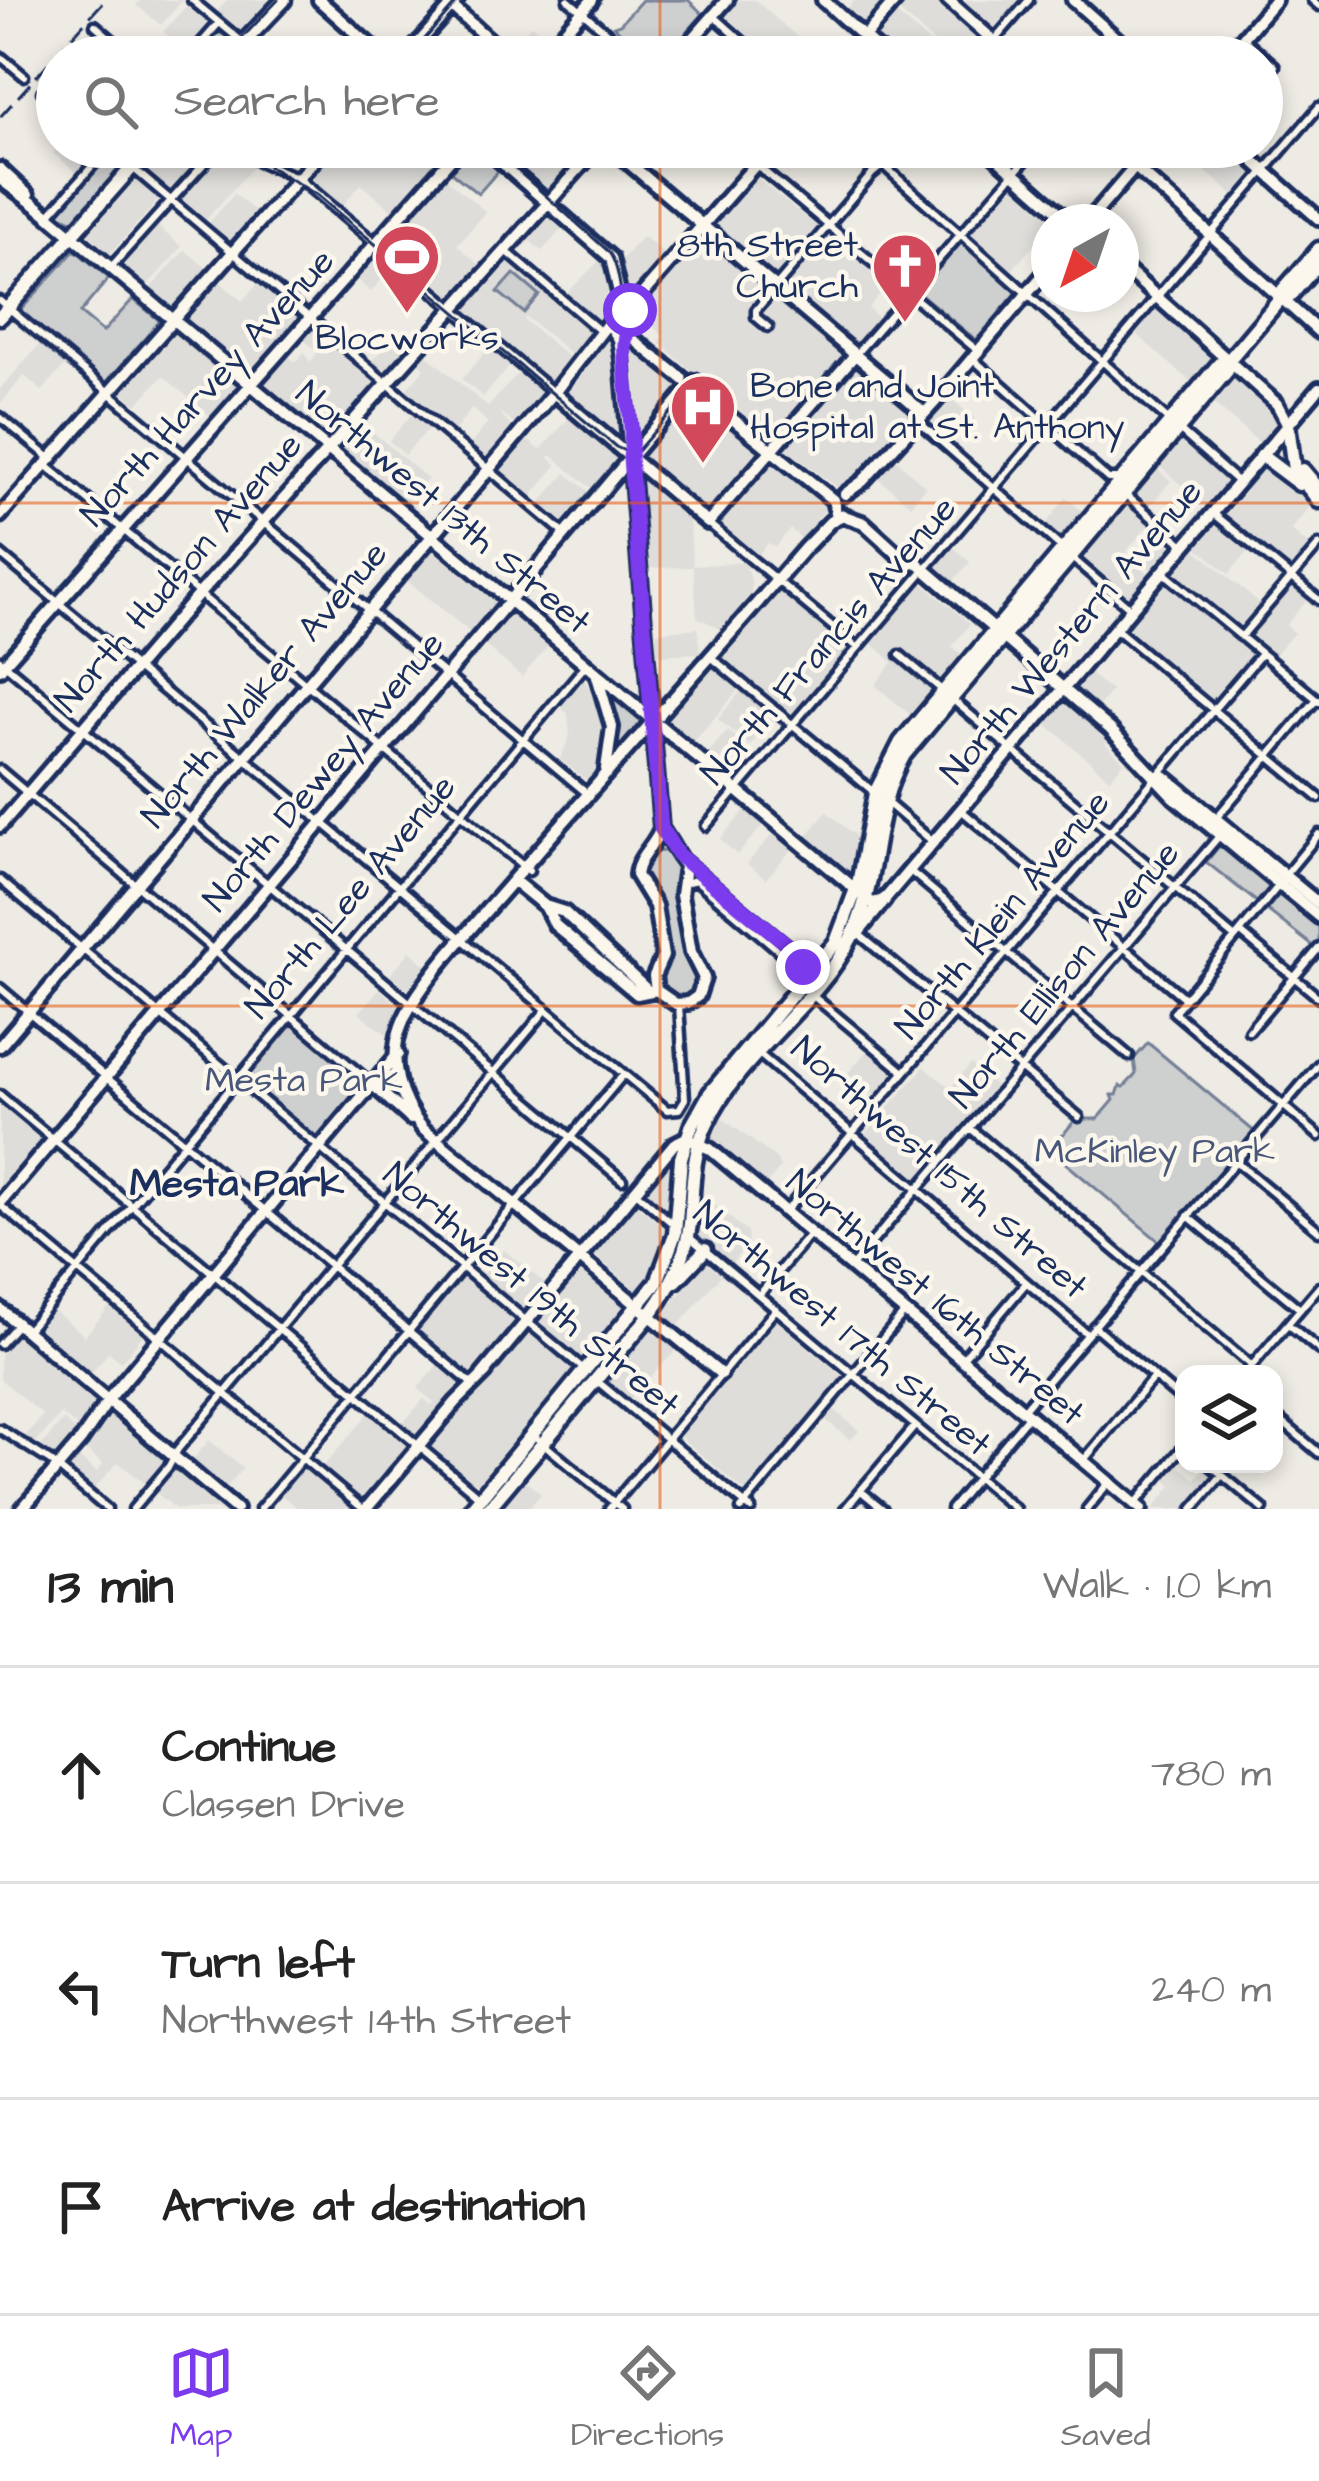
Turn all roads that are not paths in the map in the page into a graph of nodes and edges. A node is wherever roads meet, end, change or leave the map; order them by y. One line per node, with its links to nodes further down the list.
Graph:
1 (192, 0): 18 (street)
2 (284, 0): 23 (main road)
3 (319, 0): 24 (street)
4 (568, 0): 16 (street)
5 (592, 0): 16 (street)
6 (728, 0): 17 (street)
7 (823, 0): 31 (street)
8 (896, 0): 32 (street)
9 (948, 0): 33 (street)
10 (1029, 0): 34 (street)
11 (1073, 0): 35 (street)
12 (1275, 0): 36 (street)
13 (1312, 0): 15 (street)
14 (451, 2): 25 (street); 26 (street)
15 (1319, 6)
16 (582, 11): 27 (street); 28 (street)
17 (714, 16): 29 (street); 30 (street)
18 (219, 23): 21 (street); 22 (street)
19 (95, 26): 20 (street)
20 (107, 36)
21 (208, 36)
22 (235, 36)
23 (251, 36)
24 (359, 36)
25 (424, 36)
26 (486, 36)
27 (560, 36)
28 (611, 36)
29 (696, 36)
30 (736, 36)
31 (863, 36)
32 (865, 36)
33 (989, 36)
34 (998, 36)
35 (1113, 36)
36 (1245, 36)
37 (0, 56): 38 (street)
38 (24, 76)
39 (1319, 107): 40 (street, North Francis Avenue)
40 (1283, 148)
41 (87, 168): 69 (street)
42 (131, 168): 75 (main road)
43 (133, 168): 65 (street)
44 (200, 168): 65 (street)
45 (274, 168): 63 (street)
46 (307, 168): 63 (street)
47 (443, 168): 76 (street, North Harvey Avenue)
48 (508, 168): 66 (street)
49 (579, 168): 66 (street, North Hudson Avenue)
50 (634, 168): 72 (street)
51 (753, 168): 72 (street, North Walker Avenue)
52 (760, 168): 71 (street)
53 (881, 168): 71 (street)
54 (887, 168): 73 (street)
55 (1008, 168): 62 (street)
56 (1018, 168): 62 (street)
57 (1133, 168): 68 (street)
58 (1137, 168): 74 (street)
59 (1262, 168): 61 (street)
60 (0, 169): 69 (street, Northwest 13th Street)
61 (1264, 170): 70 (street); 74 (street, North Francis Avenue)
62 (1014, 173): 67 (street); 73 (street)
63 (298, 178): 76 (street); 79 (street)
64 (0, 179): 69 (street, Northwest 13th Street)
65 (170, 199): 79 (street); 81 (street)
66 (547, 203): 78 (street, North Hudson Avenue); 93 (street)
67 (1049, 204)
68 (1103, 204)
69 (44, 211): 75 (street, Northwest 13th Street)
70 (1319, 219)
71 (828, 225): 84 (street); 85 (street)
72 (702, 228): 84 (street); 93 (street, North Walker Avenue)
73 (961, 233): 85 (street); 86 (street)
74 (1210, 235): 87 (street, North Francis Avenue); 88 (street)
75 (73, 236): 81 (street, Northwest 13th Street); 89 (main road)
76 (376, 244): 90 (street); 92 (street, North Harvey Avenue)
77 (1319, 249): 88 (main road)
78 (505, 250): 90 (street, North Hudson Avenue); 93 (street)
79 (232, 253): 91 (street); 92 (street)
80 (1319, 262): 88 (main road)
81 (111, 267): 91 (street, Northwest 13th Street)
82 (1139, 281): 87 (street)
83 (1031, 288): 86 (street)
84 (774, 289): 94 (street); 97 (street)
85 (909, 292): 96 (street); 97 (street)
86 (1027, 293): 96 (street); 99 (street)
87 (1157, 297): 98 (street); 99 (street, North Francis Avenue)
88 (1281, 298): 95 (street); 98 (main road)
89 (3, 308): 103 (street)
90 (453, 308): 101 (street, North Hudson Avenue); 104 (street)
91 (173, 320): 102 (street, Northwest 13th Street); 103 (street)
92 (309, 320): 101 (street); 102 (street, North Harvey Avenue)
93 (619, 325): 100 (street); 104 (street, North Walker Avenue); 115 (street)
94 (768, 327)
95 (1319, 332)
96 (975, 354): 107 (street); 108 (street)
97 (854, 356): 107 (street); 111 (street)
98 (1228, 361): 109 (main road); 110 (street)
99 (1102, 362): 108 (street, North Francis Avenue); 109 (street)
100 (693, 382): 111 (street); 115 (street, North Dewey Avenue)
101 (385, 384): 112 (street, North Hudson Avenue); 117 (street)
102 (250, 385): 112 (street, Northwest 13th Street); 114 (street, North Harvey Avenue)
103 (109, 392): 114 (street); 116 (street)
104 (554, 393): 115 (street); 117 (street, North Walker Avenue)
105 (1317, 395): 110 (street, North Western Avenue)
106 (0, 417): 116 (street)
107 (921, 417): 121 (street); 124 (street)
108 (1048, 425): 119 (street); 121 (street, North Francis Avenue)
109 (1173, 425): 118 (street); 119 (main road)
110 (1288, 425): 113 (street, North Western Avenue); 120 (main road); 122 (main road)
111 (774, 447): 124 (street); 128 (street)
112 (327, 450): 127 (street, North Hudson Avenue); 131 (street, Northwest 13th Street)
113 (1262, 456): 118 (street, North Western Avenue); 120 (main road)
114 (186, 457): 127 (street); 129 (street, North Harvey Avenue)
115 (630, 458): 128 (street); 130 (street, North Dewey Avenue); 161 (street)
116 (48, 462): 126 (street); 129 (street)
117 (488, 470): 130 (street); 131 (street, North Walker Avenue)
118 (1239, 483): 125 (street, North Western Avenue)
119 (1115, 486): 133 (street); 134 (main road)
120 (1304, 486): 123 (main road)
121 (994, 489): 134 (street); 136 (street, North Francis Avenue)
122 (1319, 489)
123 (1319, 501)
124 (842, 504): 136 (street); 139 (street)
125 (1214, 513): 133 (street, North Western Avenue); 138 (street)
126 (0, 515)
127 (263, 522): 140 (street, North Hudson Avenue); 144 (street)
128 (708, 523): 139 (street)
129 (122, 530): 140 (street); 143 (street, North Harvey Avenue)
130 (565, 534): 142 (street, North Dewey Avenue)
131 (430, 536): 142 (street, Northwest 13th Street); 144 (street, North Walker Avenue)
132 (1319, 545): 138 (street)
133 (1185, 546): 137 (street, North Western Avenue)
134 (1066, 552): 145 (street); 147 (main road)
135 (0, 554): 143 (street)
136 (922, 572): 147 (street); 149 (street, North Francis Avenue)
137 (1163, 572): 145 (street, North Western Avenue); 148 (street)
138 (1292, 578): 141 (street); 148 (street)
139 (777, 580): 149 (street); 152 (street)
140 (199, 594): 155 (street, North Hudson Avenue); 158 (street)
141 (1319, 600)
142 (508, 601): 154 (street, Northwest 13th Street); 156 (street, North Dewey Avenue)
143 (58, 602): 153 (street, North Harvey Avenue); 155 (street)
144 (368, 609): 156 (street); 158 (street, North Walker Avenue)
145 (1131, 609): 146 (street, North Western Avenue)
146 (1115, 628): 159 (street, North Western Avenue); 165 (street)
147 (997, 634): 159 (street); 160 (main road)
148 (1240, 637): 150 (street)
149 (857, 647): 166 (street, North Francis Avenue)
150 (1261, 653): 162 (street); 165 (street, North Klein Avenue)
151 (900, 655): 160 (street)
152 (711, 657): 164 (street); 166 (street)
153 (2, 664): 168 (street)
154 (585, 666): 157 (street, Northwest 13th Street); 169 (street, North Lee Avenue)
155 (135, 667): 168 (street, North Hudson Avenue); 175 (street)
156 (446, 675): 169 (street); 172 (street, North Dewey Avenue)
157 (597, 676): 163 (street, Northwest 13th Street); 179 (street)
158 (304, 683): 172 (street); 175 (street, North Walker Avenue)
159 (1064, 689): 174 (street, North Western Avenue); 178 (street)
160 (947, 694): 174 (street); 183 (main road)
161 (650, 698): 163 (street); 164 (street); 167 (street)
162 (1318, 699): 176 (street, North Ellison Avenue)
163 (634, 706): 167 (street, Northwest 13th Street)
164 (668, 706): 167 (street)
165 (1213, 710): 176 (street); 178 (street, North Klein Avenue)
166 (792, 724): 180 (street, North Francis Avenue); 183 (street)
167 (653, 725): 170 (street, Northwest 13th Street); 171 (street); 173 (street); 179 (street)
168 (82, 729): 181 (street, North Hudson Avenue); 187 (street)
169 (522, 740): 182 (street); 186 (street, North Lee Avenue)
170 (674, 740): 173 (street); 180 (street, Northwest 13th Street)
171 (638, 745): 173 (street); 179 (street)
172 (383, 748): 186 (street); 188 (street, North Dewey Avenue)
173 (654, 750): 192 (street)
174 (1012, 750): 185 (street, North Western Avenue); 193 (street)
175 (243, 756): 187 (street, North Walker Avenue); 188 (street)
176 (1269, 756): 184 (street); 191 (street, North Ellison Avenue)
177 (0, 770): 181 (street)
178 (1157, 776): 191 (street); 193 (street, North Klein Avenue)
179 (604, 779): 182 (street)
180 (735, 790): 190 (street, North Francis Avenue); 209 (street, Northwest 13th Street)
181 (28, 793): 189 (street, North Hudson Avenue); 203 (street)
182 (589, 796): 198 (street)
183 (879, 796): 195 (street); 209 (main road)
184 (1319, 798)
185 (961, 810): 195 (street, North Western Avenue); 208 (street)
186 (460, 814): 198 (street); 205 (street, North Lee Avenue)
187 (190, 819): 203 (street, North Walker Avenue); 204 (street)
188 (321, 821): 204 (street, North Dewey Avenue); 205 (street)
189 (0, 826)
190 (706, 826)
191 (1218, 827): 201 (street); 207 (street, North Ellison Avenue)
192 (661, 828): 196 (street); 197 (street)
193 (1109, 832): 207 (street); 208 (street, North Klein Avenue)
194 (1319, 834): 201 (street)
195 (933, 842): 199 (street, North Western Avenue)
196 (649, 850): 197 (street); 226 (street)
197 (677, 854): 206 (street); 212 (street)
198 (527, 869): 202 (street)
199 (909, 870): 210 (street, North Western Avenue); 222 (street)
200 (0, 880): 219 (street, Northwest 19th Street)
201 (1282, 880): 211 (street); 213 (street); 215 (street)
202 (516, 882): 216 (street); 226 (street)
203 (136, 884): 219 (street, North Walker Avenue); 220 (street)
204 (268, 884): 220 (street, North Dewey Avenue); 221 (street)
205 (398, 886): 216 (street); 221 (street, North Lee Avenue)
206 (681, 886): 212 (street); 229 (street)
207 (1175, 887): 215 (street); 217 (street, North Ellison Avenue)
208 (1058, 892): 217 (street); 222 (street, North Klein Avenue)
209 (861, 897): 210 (street); 214 (main road); 225 (main road)
210 (884, 900): 214 (main road)
211 (1319, 904)
212 (742, 913): 212 (street)
213 (1319, 917)
214 (859, 934): 225 (main road); 234 (street)
215 (1238, 936): 223 (street); 227 (street)
216 (465, 942): 230 (street); 232 (street)
217 (1124, 947): 227 (street); 231 (street, North Ellison Avenue)
218 (1319, 948): 223 (street)
219 (81, 949): 233 (street, North Walker Avenue); 235 (street, Northwest 19th Street)
220 (213, 949): 235 (street, North Dewey Avenue); 236 (street)
221 (346, 950): 230 (street); 236 (street, North Lee Avenue)
222 (1007, 952): 231 (street); 234 (street, North Klein Avenue)
223 (1294, 978): 228 (street); 237 (street)
224 (0, 988): 233 (street)
225 (807, 990): 239 (main road); 244 (street)
226 (652, 991): 229 (street)
227 (1184, 998): 251 (street)
228 (1319, 998)
229 (679, 1004): 246 (street)
230 (414, 1006): 240 (street); 245 (street)
231 (1072, 1007): 241 (street); 243 (street, North Ellison Avenue)
232 (546, 1010): 245 (street); 246 (street)
233 (28, 1012): 238 (street, North Walker Avenue); 247 (street)
234 (955, 1012): 243 (street); 244 (street, North Klein Avenue)
235 (159, 1013): 247 (street, North Dewey Avenue); 248 (street, Northwest 19th Street)
236 (291, 1014): 248 (street, North Lee Avenue); 249 (street)
237 (1249, 1031)
238 (0, 1046)
239 (755, 1050): 255 (street, Northwest 15th Street); 261 (main road); 261 (main road)
240 (398, 1053): 249 (street); 254 (street); 257 (street)
241 (1130, 1056)
242 (1319, 1064): 251 (street)
243 (1021, 1068): 252 (street); 253 (street, North Ellison Avenue)
244 (904, 1072): 255 (street, North Klein Avenue)
245 (493, 1073): 257 (street); 258 (street)
246 (623, 1075): 258 (street)
247 (106, 1077): 259 (street, North Dewey Avenue); 260 (street)
248 (237, 1079): 260 (street, North Lee Avenue); 262 (street, Northwest 19th Street)
249 (373, 1084): 254 (street); 262 (street)
250 (0, 1095): 259 (street)
251 (1283, 1106): 256 (street); 263 (street)
252 (1079, 1117)
253 (970, 1128): 265 (street, North Ellison Avenue); 283 (street)
254 (423, 1129): 257 (street)
255 (853, 1133): 265 (street, Northwest 15th Street); 272 (street, North Klein Avenue)
256 (1319, 1136)
257 (439, 1138): 267 (street); 268 (street)
258 (571, 1138): 264 (street); 268 (street)
259 (53, 1140): 269 (street, North Dewey Avenue); 270 (street)
260 (184, 1142): 270 (street, North Lee Avenue); 271 (street)
261 (693, 1146): 266 (street); 272 (street, Northwest 16th Street); 274 (main road); 274 (main road)
262 (319, 1148): 267 (street, Northwest 19th Street); 271 (street)
263 (1235, 1161): 273 (street); 275 (street)
264 (622, 1180)
265 (919, 1189): 280 (street, North Ellison Avenue); 285 (street, Northwest 15th Street)
266 (635, 1191): 274 (street, Northwest 17th Street); 278 (street)
267 (385, 1203): 279 (street); 281 (street, Northwest 19th Street)
268 (516, 1203): 278 (street); 281 (street)
269 (0, 1204): 282 (street)
270 (130, 1205): 282 (street, North Lee Avenue); 284 (street)
271 (266, 1211): 279 (street); 284 (street)
272 (785, 1212): 276 (street, Northwest 16th Street)
273 (1188, 1216): 283 (street); 290 (street)
274 (682, 1231): 277 (street, Northwest 17th Street); 286 (main road); 291 (main road)
275 (1319, 1231)
276 (811, 1233): 280 (street, Northwest 16th Street); 288 (street)
277 (705, 1250): 286 (main road); 288 (street, Northwest 17th Street)
278 (580, 1256): 291 (street); 294 (street)
279 (332, 1266): 298 (street); 299 (street)
280 (851, 1267): 292 (street, Northwest 16th Street)
281 (462, 1268): 294 (street, Northwest 19th Street); 299 (street)
282 (76, 1269): 297 (street, North Lee Avenue); 301 (street)
283 (1140, 1272): 296 (street); 305 (street)
284 (213, 1274): 298 (street); 301 (street)
285 (1026, 1282): 300 (street, Northwest 15th Street); 304 (street)
286 (670, 1285): 291 (main road)
287 (1319, 1287): 290 (street)
288 (759, 1295): 289 (street, Northwest 17th Street)
289 (776, 1309): 307 (street); 308 (street, Northwest 17th Street)
290 (1300, 1309): 295 (street)
291 (645, 1310): 307 (street); 309 (main road)
292 (905, 1312): 304 (street, Northwest 16th Street); 308 (street)
293 (0, 1313): 297 (street)
294 (526, 1321): 309 (street, Northwest 19th Street); 311 (street)
295 (1288, 1324): 303 (street); 306 (street)
296 (1094, 1327): 300 (street); 310 (street, Northwest 15th Street)
297 (20, 1329): 302 (street, North Lee Avenue); 315 (street)
298 (279, 1329): 312 (street); 313 (street)
299 (410, 1331): 311 (street); 313 (street)
300 (1087, 1334): 316 (street)
301 (159, 1339): 312 (street); 315 (street)
302 (0, 1345)
303 (1319, 1350)
304 (962, 1359): 316 (street, Northwest 16th Street)
305 (1251, 1365)
306 (1253, 1365)
307 (721, 1374): 321 (street)
308 (854, 1374): 318 (street, Northwest 17th Street); 336 (street)
309 (591, 1375): 320 (main road); 321 (street, Northwest 19th Street)
310 (1154, 1377): 314 (street, Northwest 15th Street); 327 (street)
311 (477, 1380): 322 (street)
312 (225, 1394): 324 (street); 326 (street)
313 (357, 1394): 322 (street); 326 (street)
314 (1175, 1394)
315 (108, 1402): 324 (street); 328 (street)
316 (1026, 1413): 327 (street, Northwest 16th Street); 331 (street)
317 (1283, 1423): 323 (street)
318 (915, 1426): 331 (street, Northwest 17th Street); 333 (street)
319 (0, 1429): 328 (street)
320 (538, 1439): 334 (main road); 335 (street)
321 (667, 1439): 335 (street); 336 (street, Northwest 19th Street)
322 (421, 1448): 334 (street); 343 (street)
323 (1319, 1453)
324 (174, 1457): 340 (street); 341 (street)
325 (1175, 1458): 337 (street)
326 (302, 1459): 342 (street); 343 (street)
327 (1083, 1460): 332 (street, Northwest 16th Street)
328 (57, 1467): 338 (street); 339 (street)
329 (1220, 1473): 330 (street)
330 (1222, 1475): 350 (street); 351 (street)
331 (977, 1478): 347 (street); 348 (street, Northwest 17th Street)
332 (1109, 1482): 337 (street, Northwest 16th Street); 349 (street)
333 (861, 1491): 345 (street); 346 (street)
334 (485, 1506)
335 (611, 1506): 344 (street)
336 (746, 1507)
337 (1138, 1507)
338 (22, 1509)
339 (107, 1509)
340 (133, 1509)
341 (236, 1509)
342 (260, 1509)
343 (367, 1509)
344 (622, 1509)
345 (845, 1509)
346 (883, 1509)
347 (951, 1509)
348 (1015, 1509)
349 (1087, 1509)
350 (1193, 1509)
351 (1263, 1509)

